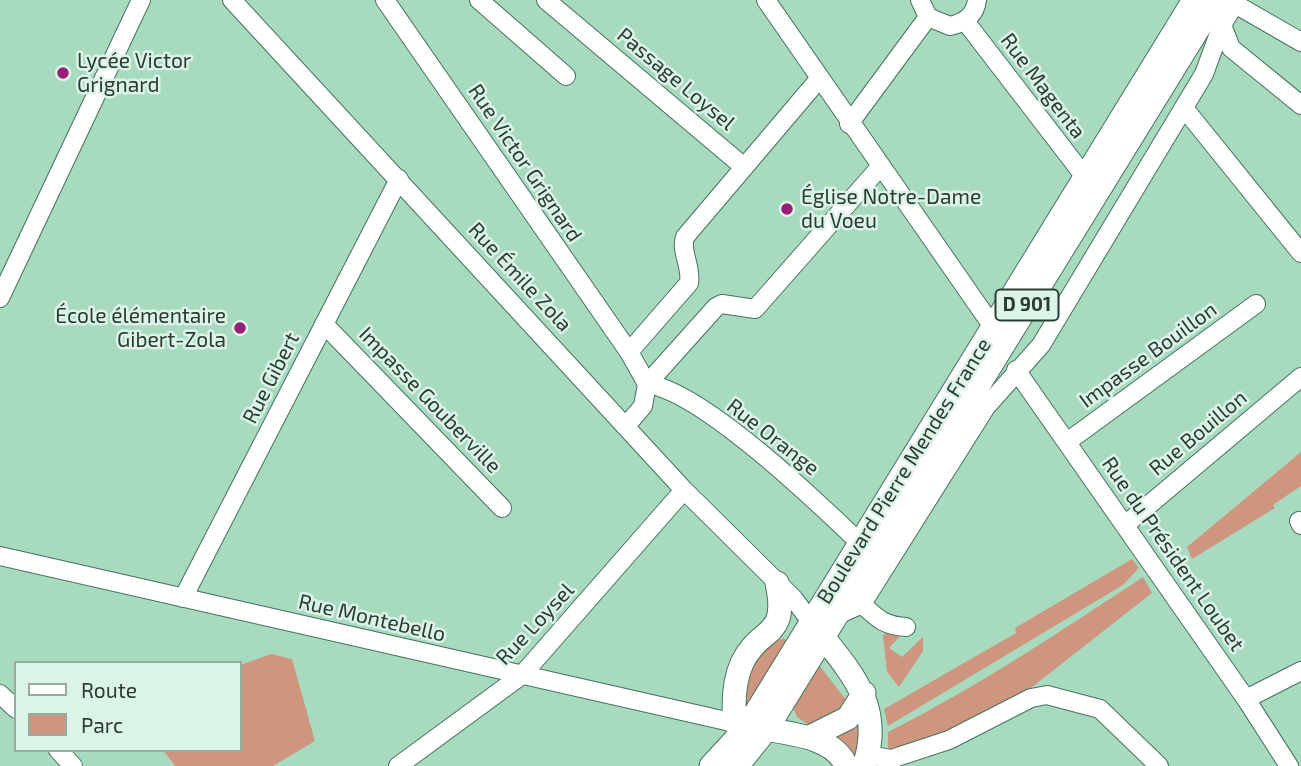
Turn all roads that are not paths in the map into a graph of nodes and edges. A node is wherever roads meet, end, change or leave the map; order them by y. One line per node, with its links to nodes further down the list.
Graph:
1 (141, 0): 23 (street)
2 (232, 0): 21 (street, Rue Émile Zola)
3 (384, 0): 27 (street, Rue Victor Grignard)
4 (479, 0): 13 (street)
5 (546, 0): 18 (street, Passage Loysel)
6 (766, 0): 14 (street)
7 (920, 0): 10 (street)
8 (977, 0): 11 (street)
9 (1211, 6): 12 (street); 15 (street); 16 (street, Boulevard Pierre Mendes France); 20 (main road, Boulevard Pierre Mendes France / D 901); 40 (main road, Boulevard Pierre Mendes France / D 901)
10 (928, 17): 11 (street); 17 (street)
11 (965, 21): 20 (street, Rue Magenta)
12 (1301, 42)
13 (566, 76)
14 (819, 79): 17 (street); 18 (street)
15 (1301, 105)
16 (1184, 108): 22 (street); 28 (street, Boulevard Pierre Mendes France)
17 (849, 124): 19 (street)
18 (744, 167): 27 (street)
19 (880, 167): 26 (street); 30 (street)
20 (1085, 177): 26 (main road, Boulevard Pierre Mendes France / D 901)
21 (399, 179): 25 (street, Rue Gibert); 31 (street, Rue Émile Zola)
22 (1301, 253)
23 (0, 298)
24 (1256, 304): 32 (street, Impasse Bouillon)
25 (324, 324): 34 (street, Impasse Gouberville); 39 (street, Rue Gibert)
26 (993, 327): 36 (main road, Boulevard Pierre Mendes France / D 901)
27 (629, 352): 30 (street, Rue Victor Grignard)
28 (1016, 370): 32 (street, Rue du Président Loubet); 40 (street, Boulevard Pierre Mendes France)
29 (1301, 377): 35 (street, Rue Bouillon)
30 (647, 384): 31 (street); 36 (street, Rue Orange)
31 (626, 426): 33 (street, Rue Émile Zola)
32 (1067, 442): 35 (street, Rue du Président Loubet)
33 (684, 490): 38 (street, Rue Émile Zola); 45 (street, Rue Loysel)
34 (502, 508)
35 (1125, 525): 48 (street, Rue du Président Loubet)
36 (860, 543): 42 (main road, Boulevard Pierre Mendes France / D 901)
37 (0, 556): 39 (street, Rue Montebello)
38 (777, 583): 42 (street, Rue Émile Zola); 43 (main road)
39 (183, 598): 45 (street, Rue Montebello)
40 (855, 600): 41 (street); 42 (main road, Boulevard Pierre Mendes France / D 901)
41 (905, 627)
42 (817, 629): 43 (main road); 46 (main road); 50 (main road, Boulevard Pierre Mendes France / D 901)
43 (769, 635): 50 (main road)
44 (1301, 671): 48 (street)
45 (522, 675): 50 (street, Rue Montebello); 55 (street, Rue Loysel)
46 (864, 693): 51 (main road); 53 (main road)
47 (0, 694): 49 (street)
48 (1246, 699): 60 (street, Rue du Président Loubet)
49 (14, 707)
50 (749, 727): 51 (main road); 56 (main road, D 901); 57 (main road, Boulevard Pierre Mendes France / D 901)
51 (810, 737): 58 (main road)
52 (60, 752): 54 (street)
53 (866, 761): 59 (street)
54 (73, 766)
55 (398, 766)
56 (711, 766)
57 (737, 766)
58 (846, 766)
59 (1159, 766)
60 (1289, 766)

